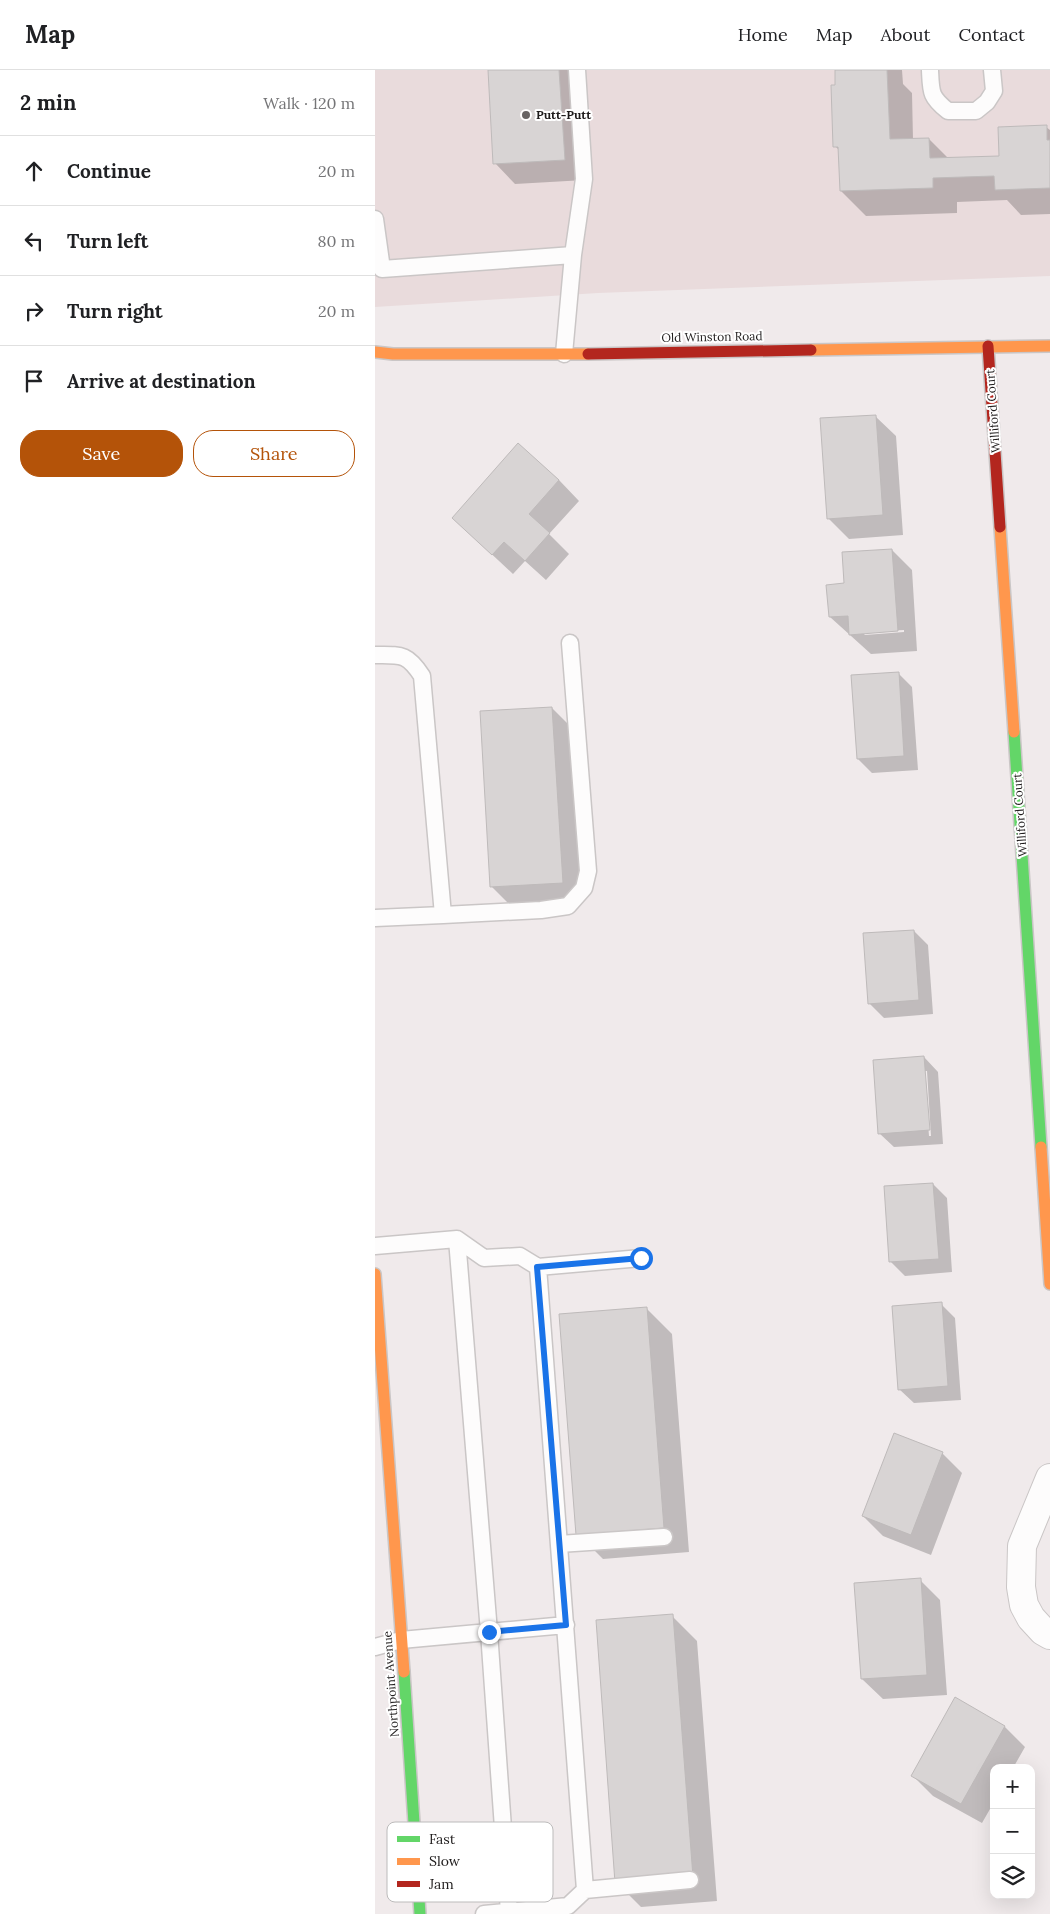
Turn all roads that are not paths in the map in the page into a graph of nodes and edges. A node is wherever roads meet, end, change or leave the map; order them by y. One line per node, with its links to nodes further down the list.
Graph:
1 (577, 70): 5 (lane)
2 (930, 70): 3 (lane)
3 (992, 70)
4 (375, 219): 5 (lane)
5 (573, 255): 9 (lane)
6 (988, 346): 7 (street, Old Winston Road); 9 (street, Old Winston Road); 19 (street, Williford Court)
7 (1050, 346)
8 (375, 352): 9 (street, Old Winston Road)
9 (564, 354)
10 (570, 643): 12 (lane)
11 (375, 655): 12 (lane)
12 (443, 915): 13 (lane)
13 (375, 918)
14 (457, 1238): 15 (lane); 17 (lane); 24 (lane)
15 (375, 1246)
16 (641, 1258): 17 (lane)
17 (537, 1267): 22 (lane)
18 (375, 1274): 26 (street, Northpoint Avenue)
19 (1050, 1284)
20 (1050, 1478): 25 (street)
21 (664, 1537): 22 (lane)
22 (559, 1544): 23 (lane)
23 (566, 1625): 24 (lane); 31 (lane)
24 (489, 1632): 26 (lane); 29 (lane)
25 (1050, 1635)
26 (401, 1640): 27 (lane); 28 (street, Northpoint Avenue)
27 (375, 1647)
28 (414, 1822)
29 (503, 1822)
30 (690, 1880): 31 (lane)
31 (585, 1890): 33 (lane)
32 (508, 1902): 33 (lane)
33 (509, 1912): 34 (lane)
34 (484, 1914)

